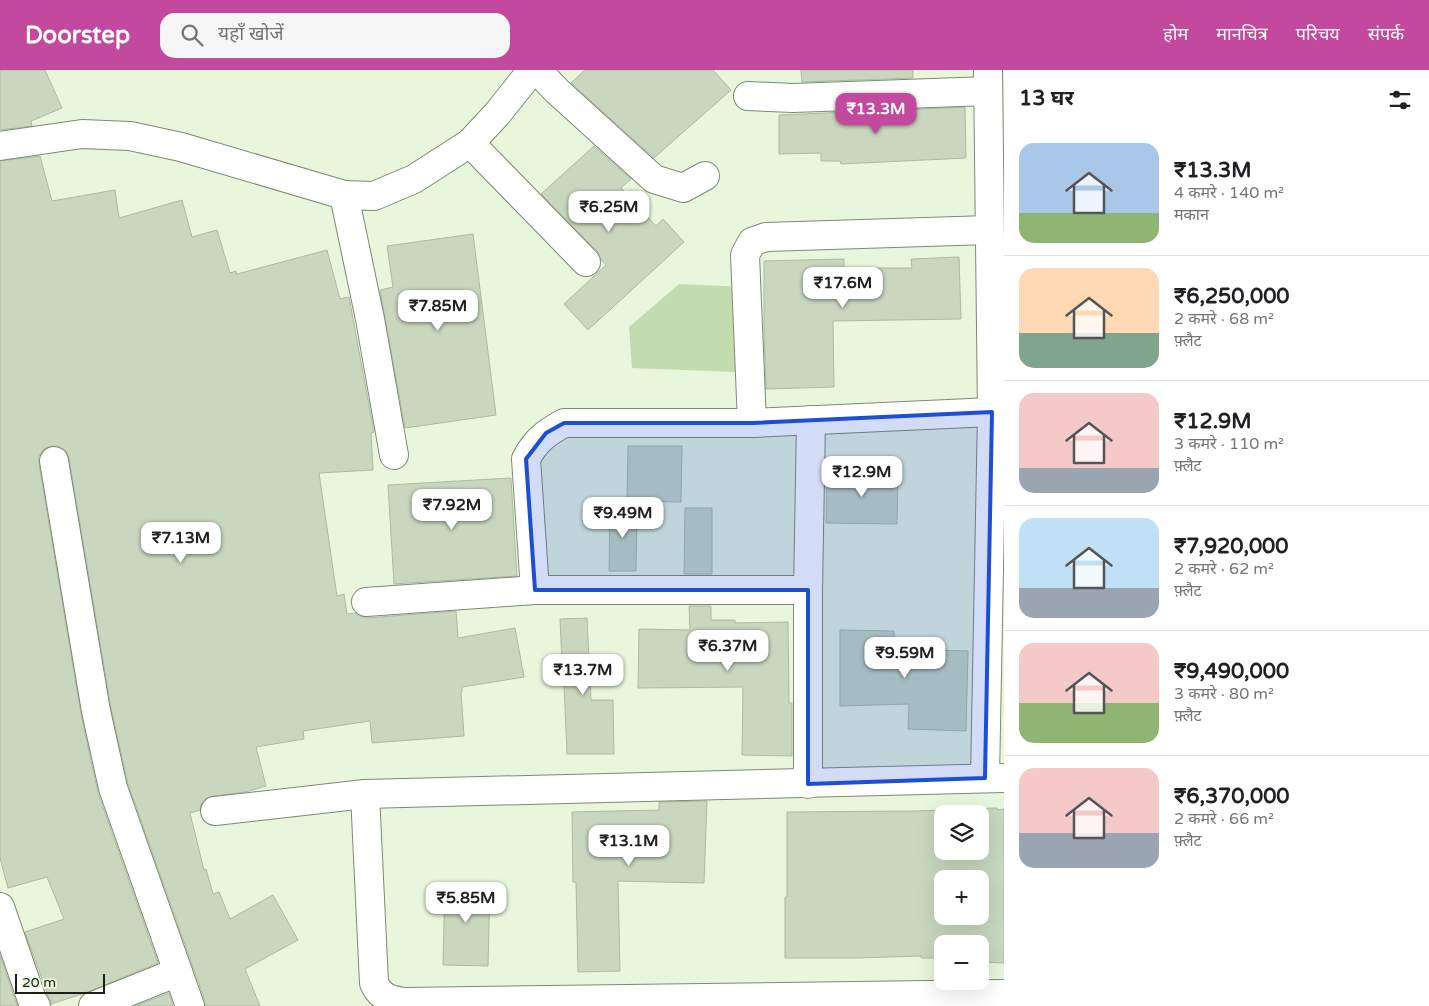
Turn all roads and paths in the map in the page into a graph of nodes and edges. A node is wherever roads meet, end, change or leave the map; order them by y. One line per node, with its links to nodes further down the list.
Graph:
1 (529, 70): 5 (street)
2 (537, 70): 7 (street)
3 (988, 80): 4 (street); 9 (street)
4 (748, 96)
5 (470, 143): 8 (street); 10 (street)
6 (0, 146): 8 (street)
7 (705, 176)
8 (344, 195): 14 (street)
9 (989, 230): 11 (street); 13 (street)
10 (586, 262)
11 (996, 398): 12 (street); 19 (street)
12 (812, 420): 13 (street); 17 (street)
13 (752, 423): 16 (street)
14 (394, 455)
15 (54, 461): 24 (street)
16 (534, 590): 17 (street); 18 (street)
17 (808, 590): 20 (street)
18 (366, 602)
19 (994, 778): 20 (street)
20 (808, 784): 21 (street)
21 (365, 794): 22 (street); 26 (street)
22 (215, 811)
23 (0, 908): 27 (street)
24 (178, 972): 28 (street); 29 (street)
25 (1004, 994): 26 (street)
26 (547, 1003)
27 (36, 1006)
28 (94, 1006)
29 (190, 1006)

